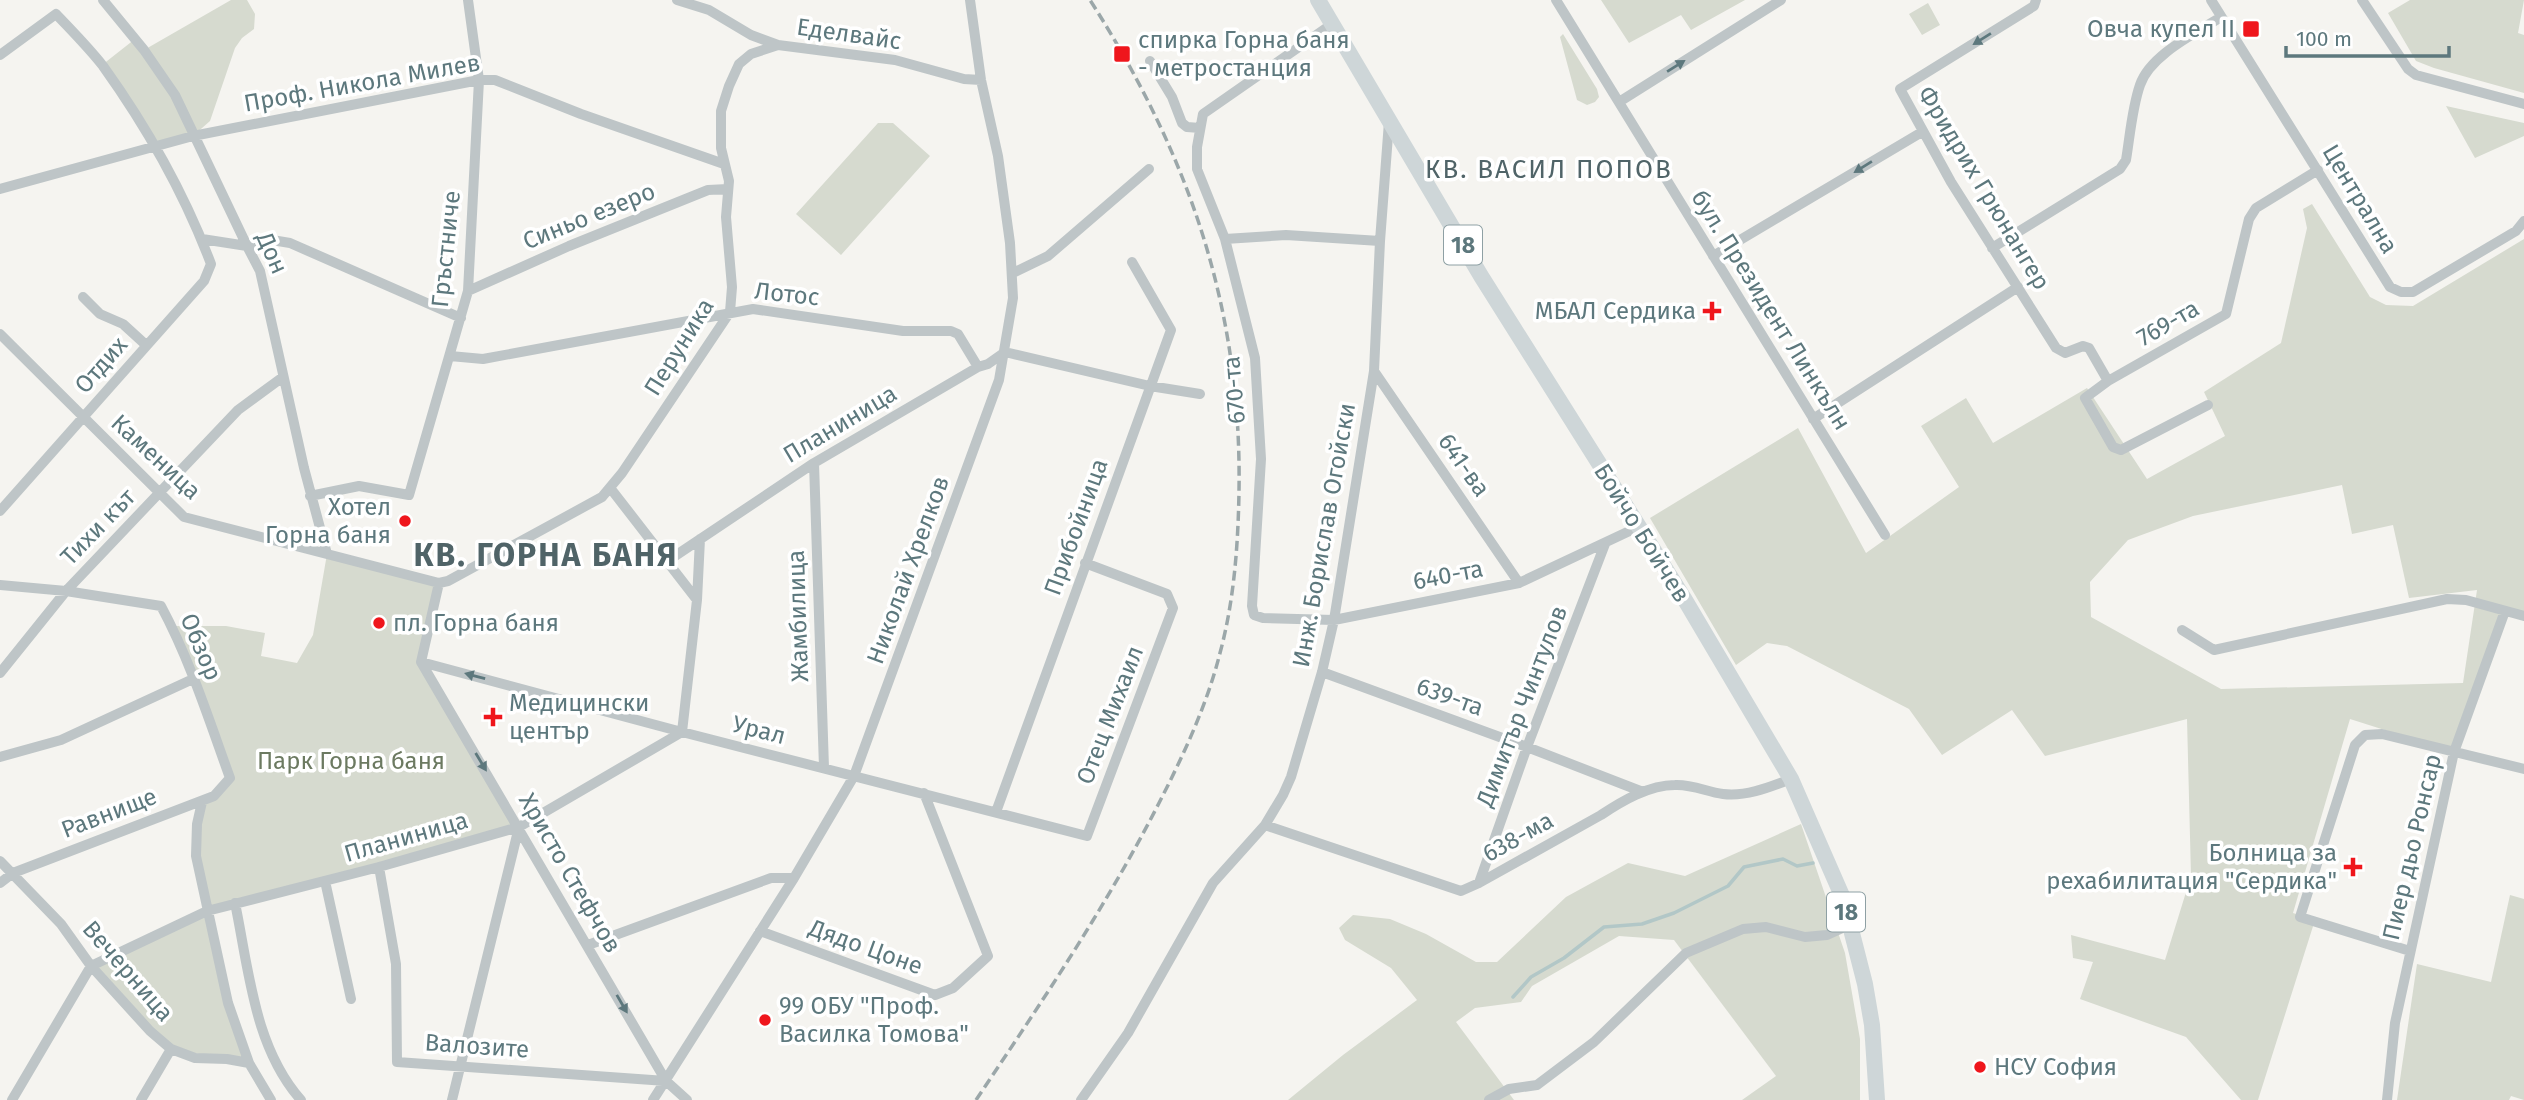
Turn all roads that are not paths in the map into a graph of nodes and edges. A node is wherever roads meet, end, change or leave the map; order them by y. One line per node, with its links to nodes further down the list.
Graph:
1 (103, 0): 23 (street, Дон)
2 (468, 0): 16 (street, Гръстниче)
3 (677, 0): 13 (street, Еделвайс)
4 (970, 0): 17 (street, Николай Хрелков)
5 (1318, 0): 12 (highway, Бойчо Бойчев / 18)
6 (1556, 0): 18 (street, бул. Президент Линкълн)
7 (1781, 0): 18 (street, one-way to 7)
8 (2036, 0): 22 (street, Фридрих Грюнангер, one-way to 22)
9 (2211, 0): 11 (street, Централна)
10 (2362, 0): 19 (street)
11 (2221, 17): 27 (street, Централна); 35 (street)
12 (1332, 24): 20 (highway, Бойчо Бойчев / 18); 21 (street)
13 (778, 45): 17 (street, Еделвайс); 25 (street, Перуника)
14 (0, 55): 24 (street)
15 (1150, 61): 21 (street)
16 (479, 80): 23 (street, Проф. Никола Милев); 25 (street, Проф. Никола Милев); 40 (street, Гръстниче)
17 (981, 80): 38 (street, Николай Хрелков)
18 (1619, 102): 36 (street, бул. Президент Линкълн)
19 (2524, 104)
20 (1389, 120): 33 (street, Инж. Борислав Огойски); 62 (highway, Бойчо Бойчев / 18)
21 (1200, 128): 32 (street, 670-та)
22 (1922, 132): 35 (street, Фридрих Грюнангер); 36 (street, one-way to 36)
23 (193, 136): 24 (street, Проф. Никола Милев); 34 (street, Дон)
24 (155, 146): 28 (street, Проф. Никола Милев); 31 (street)
25 (724, 164): 29 (street, Перуника)
26 (1149, 169): 38 (street)
27 (2318, 170): 30 (street, Централна); 51 (street, 769-та)
28 (0, 189)
29 (728, 189): 40 (street, Синьо езеро); 42 (street, Перуника)
30 (2524, 221)
31 (202, 239): 34 (street); 45 (street, Отдих)
32 (1225, 239): 33 (street); 75 (street, 670-та)
33 (1380, 241): 49 (street, Инж. Борислав Огойски)
34 (247, 246): 43 (street); 50 (street, Дон)
35 (1992, 248): 39 (street, Фридрих Грюнангер)
36 (1713, 256): 56 (street, бул. Президент Линкълн)
37 (1132, 262): 52 (street, Прибойница)
38 (1013, 273): 46 (street, Николай Хрелков)
39 (2018, 287): 51 (street, Фридрих Грюнангер); 56 (street)
40 (468, 291): 43 (street, Гръстниче)
41 (83, 297): 45 (street)
42 (730, 312): 47 (street, Лотос); 48 (street, Лотос); 58 (street, Перуника)
43 (461, 318): 47 (street, Гръстниче)
44 (0, 334): 55 (street, Каменица)
45 (146, 345): 55 (street, Отдих)
46 (1005, 352): 48 (street, Планиница); 52 (street); 89 (street, Николай Хрелков)
47 (450, 356): 60 (street, Гръстниче)
48 (978, 367): 57 (street, Планиница)
49 (1374, 370): 70 (street, 641-ва); 77 (street, Инж. Борислав Огойски)
50 (283, 377): 59 (street, Тихи кът); 60 (street, Дон)
51 (2108, 381): 54 (street, 769-та)
52 (1150, 386): 53 (street); 68 (street, Прибойница)
53 (1200, 394)
54 (2208, 405)
55 (83, 417): 59 (street, Каменица); 61 (street, Отдих)
56 (1813, 419): 63 (street, бул. Президент Линкълн)
57 (814, 463): 64 (street, Планиница); 87 (street, Жамбилица)
58 (611, 489): 67 (street); 69 (street, Перуника)
59 (160, 492): 66 (street, Каменица); 72 (street, Тихи кът)
60 (310, 496): 66 (street, Дон)
61 (0, 512)
62 (1638, 527): 65 (street, 640-та); 91 (highway, Бойчо Бойчев / 18)
63 (1885, 535)
64 (700, 539): 67 (street, Планиница); 73 (street)
65 (1605, 544): 70 (street, 640-та); 84 (street, Димитър Чинтулов)
66 (327, 554): 69 (street, Каменица)
67 (666, 562): 73 (street)
68 (1085, 563): 95 (street, Прибойница); 98 (street, Отец Михаил)
69 (439, 583): 79 (street)
70 (1519, 583): 77 (street, 640-та)
71 (0, 585): 72 (street, Обзор)
72 (66, 591): 81 (street, Тихи кът); 82 (street, Обзор)
73 (697, 600): 83 (street)
74 (2505, 611): 76 (street); 78 (street); 85 (street, Пиер дьо Ронсар)
75 (1254, 615): 77 (street, 640-та)
76 (2524, 616)
77 (1334, 620): 80 (street, Инж. Борислав Огойски)
78 (2182, 631)
79 (421, 662): 83 (street, Урал, one-way to 79); 97 (street, Христо Стефчов, one-way to 97)
80 (1322, 672): 84 (street, 639-та); 96 (street, Инж. Борислав Огойски)
81 (0, 673)
82 (193, 679): 86 (street); 90 (street, Обзор)
83 (682, 732): 87 (street, Урал); 97 (street, Планиница)
84 (1527, 747): 92 (street, 639-та); 105 (street, Димитър Чинтулов)
85 (2454, 752): 88 (street); 111 (street, Пиер дьо Ронсар); 111 (street)
86 (0, 757)
87 (824, 768): 89 (street, Урал)
88 (2524, 769)
89 (854, 776): 93 (street, Урал); 102 (street, Николай Хрелков)
90 (230, 778): 94 (street, Равнище)
91 (1791, 779): 92 (street, 638-ма); 108 (highway, Бойчо Бойчев / 18)
92 (1643, 792): 105 (street, 638-ма)
93 (924, 793): 95 (street, Урал); 109 (street, Дядо Цоне)
94 (202, 802): 101 (street, Равнище); 107 (street)
95 (996, 812): 98 (street, Урал)
96 (1265, 825): 105 (street, 638-ма); 125 (street, Инж. Борислав Огойски)
97 (519, 827): 100 (street, Планиница); 110 (street, Христо Стефчов); 116 (street)
98 (1087, 836)
99 (0, 861): 101 (street, Вечерница)
100 (379, 867): 103 (street, Планиница); 116 (street, Валозите)
101 (13, 873): 104 (street, Равнище); 112 (street, Вечерница)
102 (794, 878): 109 (street, Николай Хрелков); 110 (street)
103 (325, 881): 106 (street, Планиница); 113 (street)
104 (0, 883)
105 (1479, 883)
106 (235, 903): 107 (street, Планиница); 121 (street)
107 (207, 911): 112 (street, Планиница); 115 (street)
108 (1849, 925): 126 (street); 127 (highway, Бойчо Бойчев / 18)
109 (760, 931): 117 (street, Николай Хрелков)
110 (588, 945): 117 (street, Христо Стефчов, one-way to 117)
111 (2410, 951): 128 (street, Пиер дьо Ронсар)
112 (91, 967): 114 (street, Вечерница); 118 (street)
113 (351, 999)
114 (171, 1049): 115 (street, Вечерница); 119 (street)
115 (249, 1063): 120 (street)
116 (460, 1066): 117 (street, Валозите); 122 (street)
117 (666, 1081): 123 (street, Николай Хрелков); 124 (street, Христо Стефчов)
118 (12, 1100)
119 (141, 1100)
120 (271, 1100)
121 (301, 1100)
122 (452, 1100)
123 (653, 1100)
124 (687, 1100)
125 (1081, 1100)
126 (1489, 1100)
127 (1877, 1100)
128 (2387, 1100)

